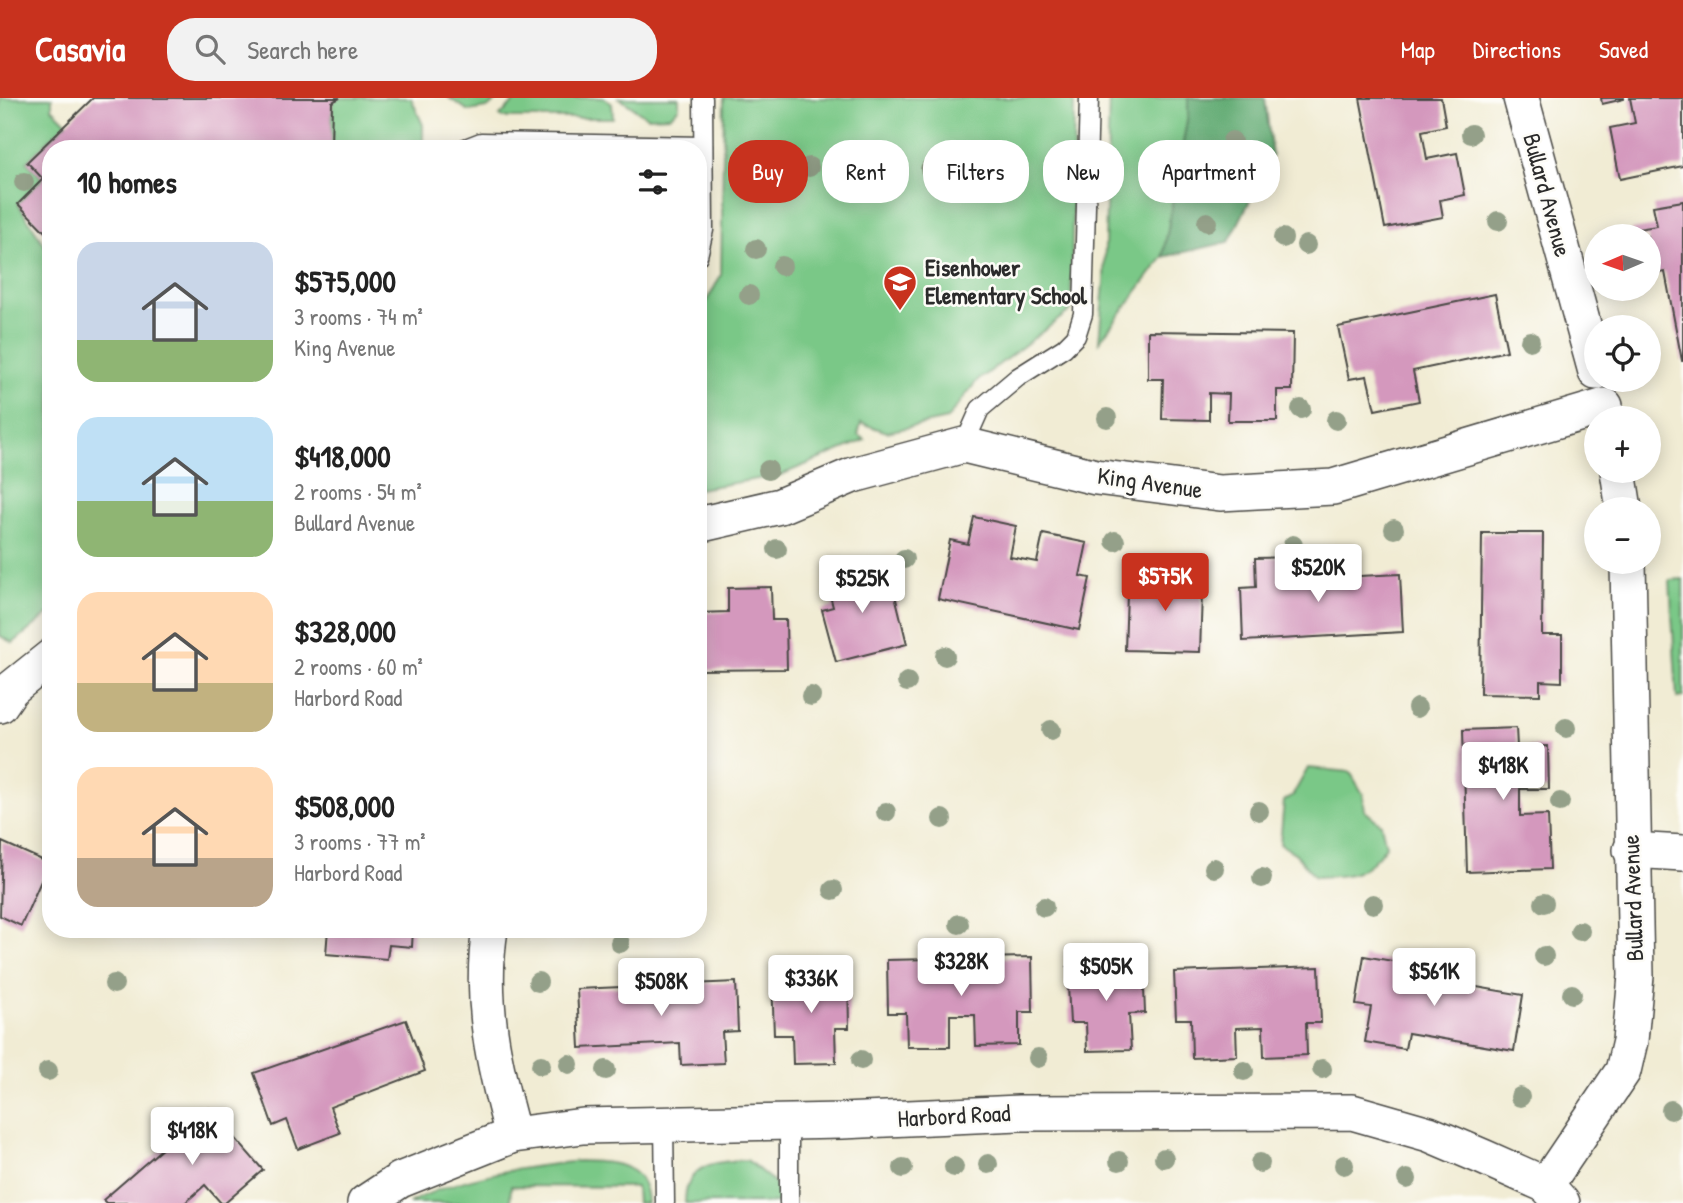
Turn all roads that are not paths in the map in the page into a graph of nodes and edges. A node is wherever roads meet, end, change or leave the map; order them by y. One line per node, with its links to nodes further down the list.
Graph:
1 (703, 98): 4 (lane)
2 (1089, 98): 7 (lane)
3 (1521, 98): 5 (street, Bullard Avenue)
4 (703, 140)
5 (1584, 328)
6 (1604, 401): 7 (street, King Avenue)
7 (964, 445): 8 (street, King Avenue)
8 (707, 522)
9 (1628, 574): 12 (street, Bullard Avenue)
10 (42, 664): 11 (street)
11 (4, 691)
12 (1631, 850): 13 (street); 18 (street, Bullard Avenue)
13 (1683, 853)
14 (488, 938): 17 (street)
15 (789, 1121): 16 (street, Harbord Road); 18 (street, Harbord Road); 21 (lane)
16 (664, 1122): 17 (street, Harbord Road); 20 (lane)
17 (513, 1135): 19 (street, Harbord Road)
18 (1554, 1194)
19 (365, 1203)
20 (665, 1203)
21 (789, 1203)

